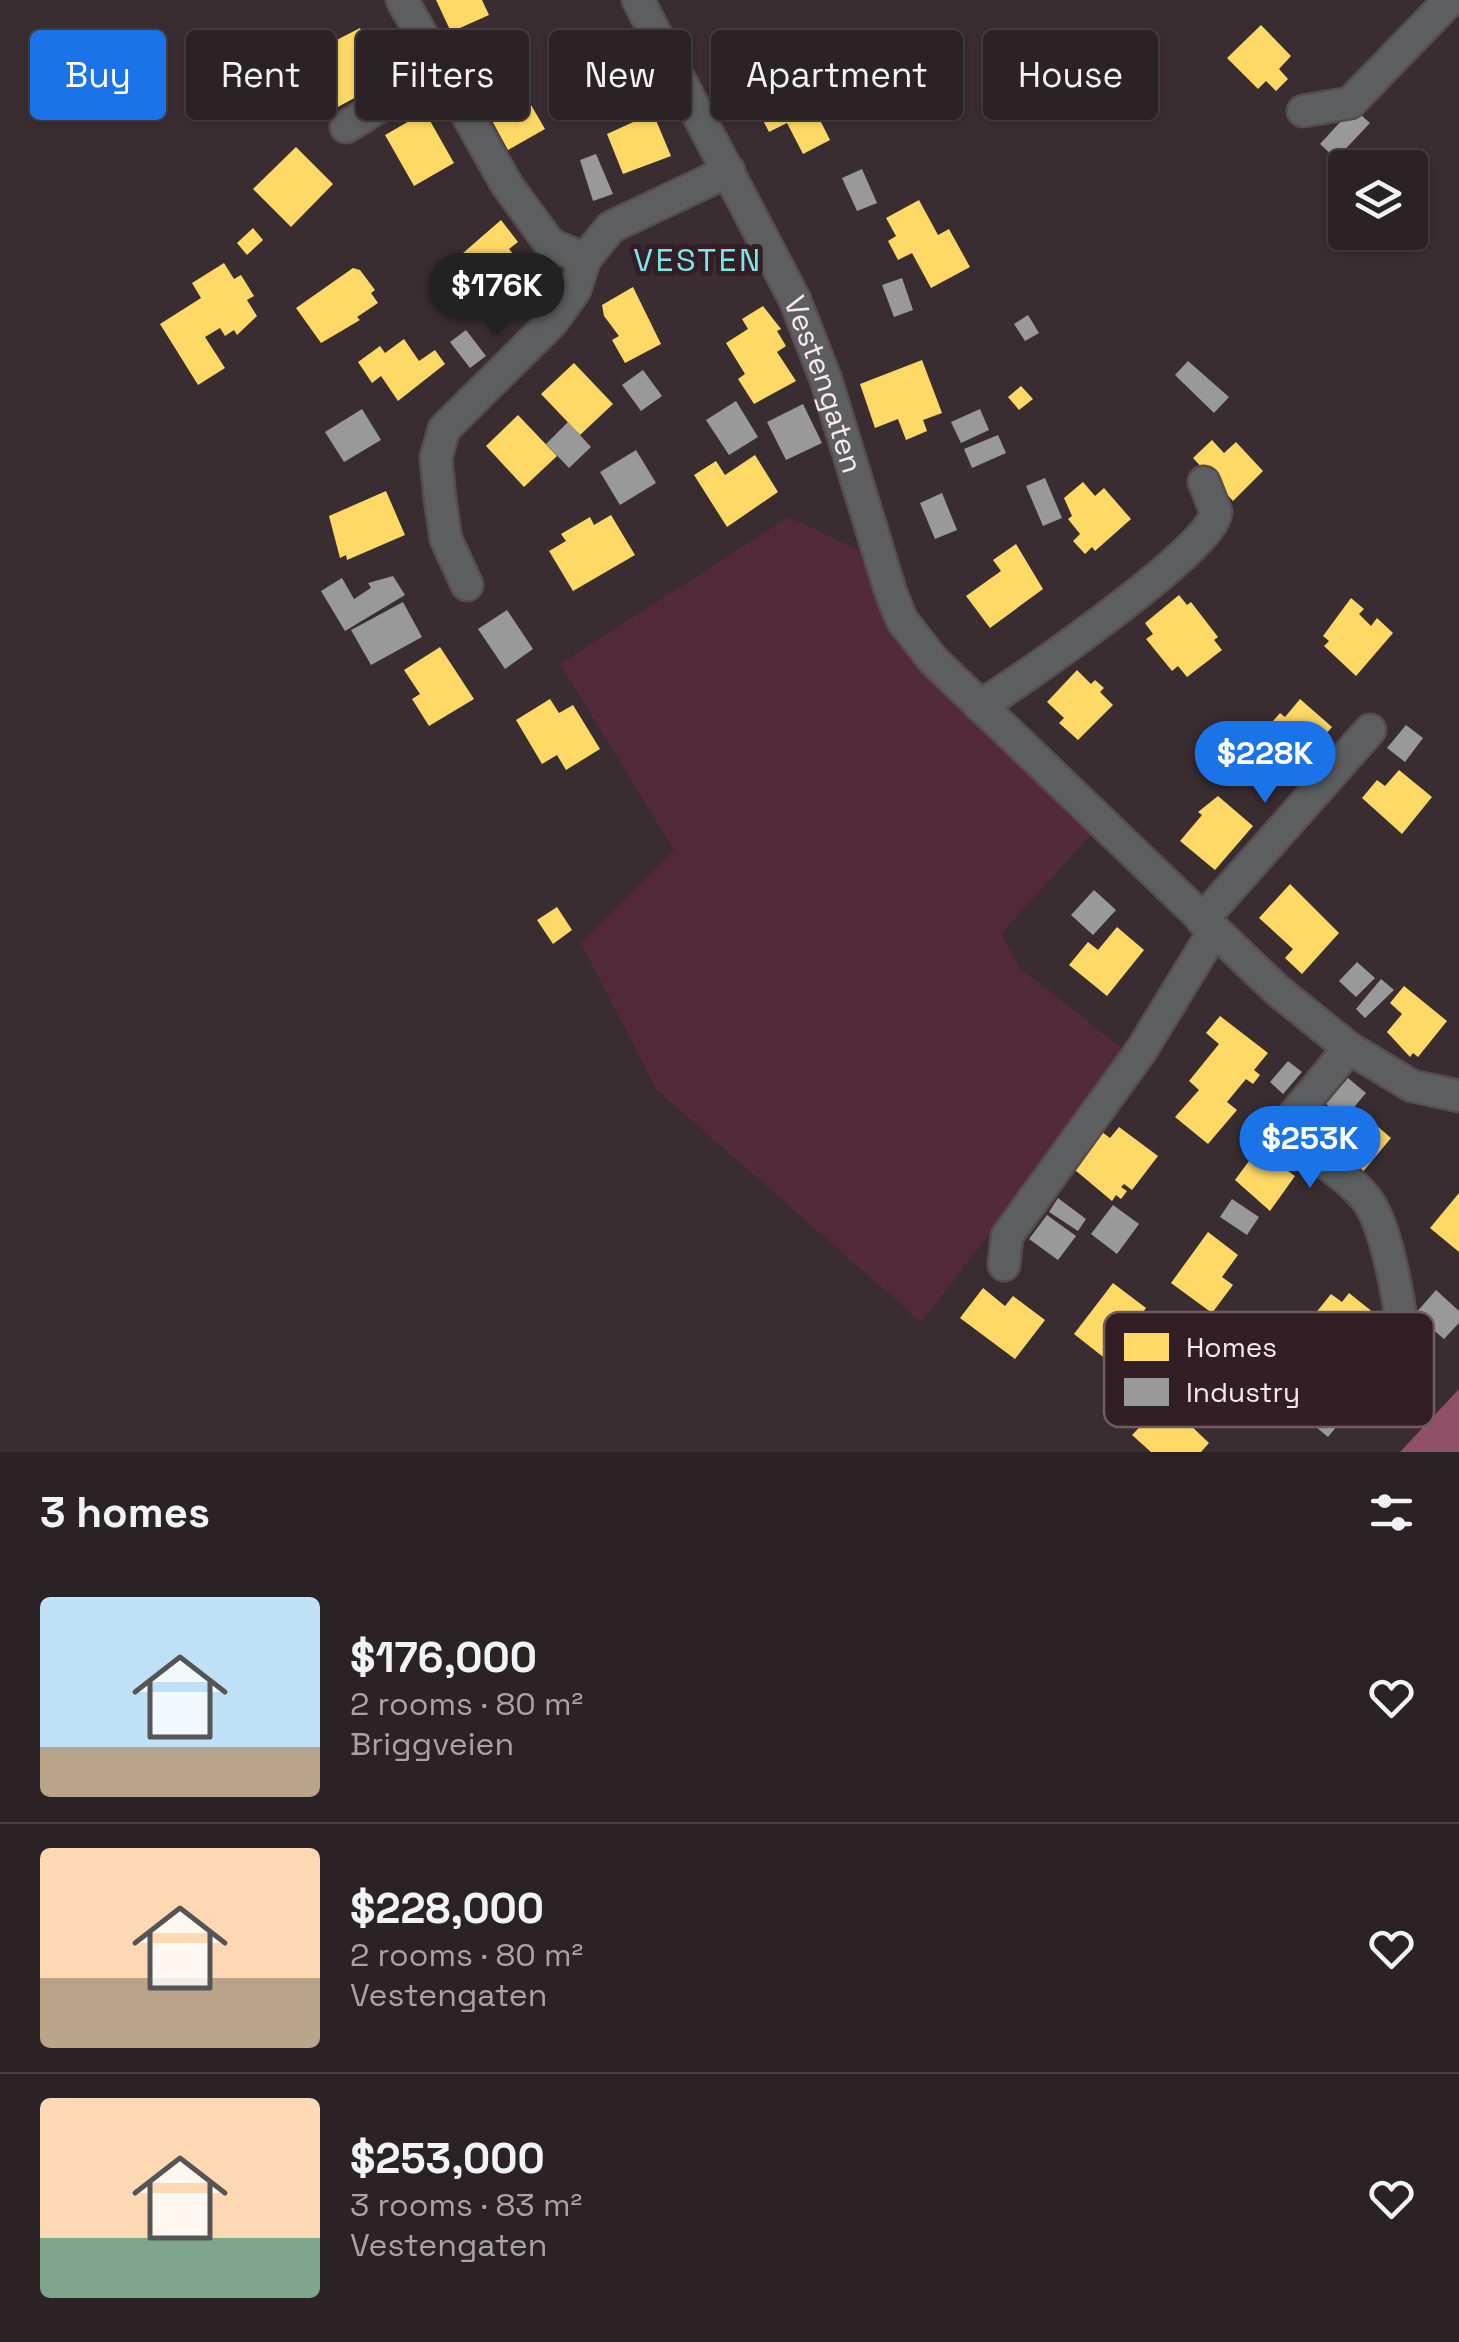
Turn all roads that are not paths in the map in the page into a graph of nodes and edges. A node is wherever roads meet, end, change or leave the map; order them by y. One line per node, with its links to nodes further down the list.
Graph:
1 (402, 0): 4 (street)
2 (638, 0): 9 (street, Vestengaten)
3 (1450, 0): 5 (street)
4 (419, 30)
5 (1303, 111)
6 (357, 120): 8 (street)
7 (470, 120): 10 (street)
8 (346, 127)
9 (730, 171): 10 (street); 13 (street, Vestengaten)
10 (585, 259): 12 (street)
11 (1204, 482): 13 (street)
12 (467, 585)
13 (980, 706): 15 (street, Vestengaten)
14 (1370, 730): 15 (street)
15 (1208, 925): 16 (street, Vestengaten); 18 (street)
16 (1349, 1048): 17 (street, Vestengaten); 19 (street)
17 (1459, 1096)
18 (1004, 1265)
19 (1399, 1312)

